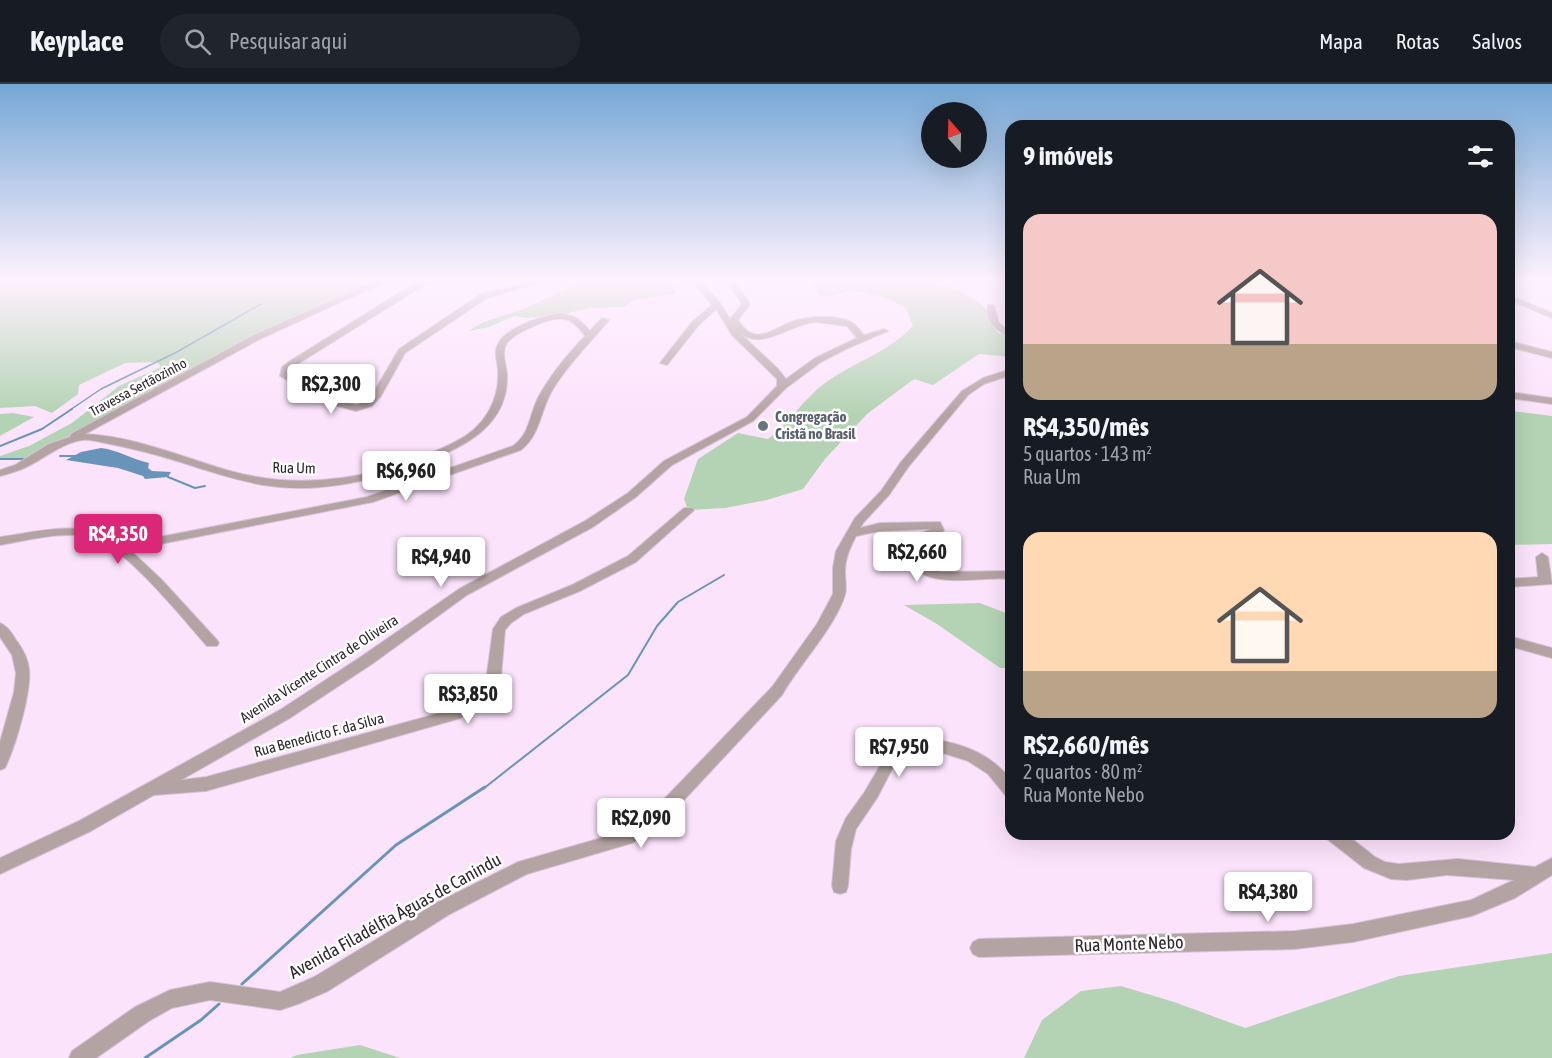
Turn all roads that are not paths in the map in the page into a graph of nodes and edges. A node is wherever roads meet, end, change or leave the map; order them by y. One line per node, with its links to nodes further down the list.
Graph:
1 (284, 324): 24 (street, Travessa Sertãozinho)
2 (294, 324): 23 (street)
3 (355, 324): 4 (street)
4 (442, 324)
5 (535, 324): 23 (street, Rua Um)
6 (579, 324): 14 (street, Rua Um)
7 (600, 324): 14 (street)
8 (694, 324): 18 (street)
9 (730, 324): 20 (street)
10 (737, 324): 11 (street)
11 (793, 324)
12 (850, 324): 15 (street)
13 (884, 331): 15 (street, Avenida Vicente Cintra de Oliveira)
14 (589, 335): 29 (street)
15 (862, 338): 20 (street, Avenida Vicente Cintra de Oliveira)
16 (1515, 346): 17 (street)
17 (1552, 355)
18 (664, 363)
19 (1005, 374): 27 (street, Avenida Filadélfia Águas de Canindu)
20 (782, 387): 40 (street, Avenida Vicente Cintra de Oliveira)
21 (1515, 396): 22 (street)
22 (1552, 401)
23 (83, 437): 24 (street, Rua Um)
24 (53, 447): 25 (street, Travessa Sertãozinho)
25 (0, 473)
26 (688, 510): 40 (street, Rua Benedicto F. da Silva)
27 (850, 534): 31 (street); 47 (street, Avenida Filadélfia Águas de Canindu)
28 (0, 541): 29 (street)
29 (123, 548): 35 (street)
30 (1542, 557): 32 (street)
31 (1005, 574)
32 (1549, 581): 33 (street)
33 (1515, 583)
34 (0, 628): 38 (street)
35 (212, 643)
36 (1515, 643): 37 (street)
37 (1552, 653)
38 (0, 764)
39 (1005, 784): 45 (street)
40 (151, 789): 42 (street, Avenida Vicente Cintra de Oliveira)
41 (1341, 840): 44 (street)
42 (0, 866)
43 (1552, 866): 44 (street, Rua Monte Nebo)
44 (1536, 875): 46 (street, Rua Monte Nebo)
45 (840, 886)
46 (980, 948)
47 (79, 1058)

